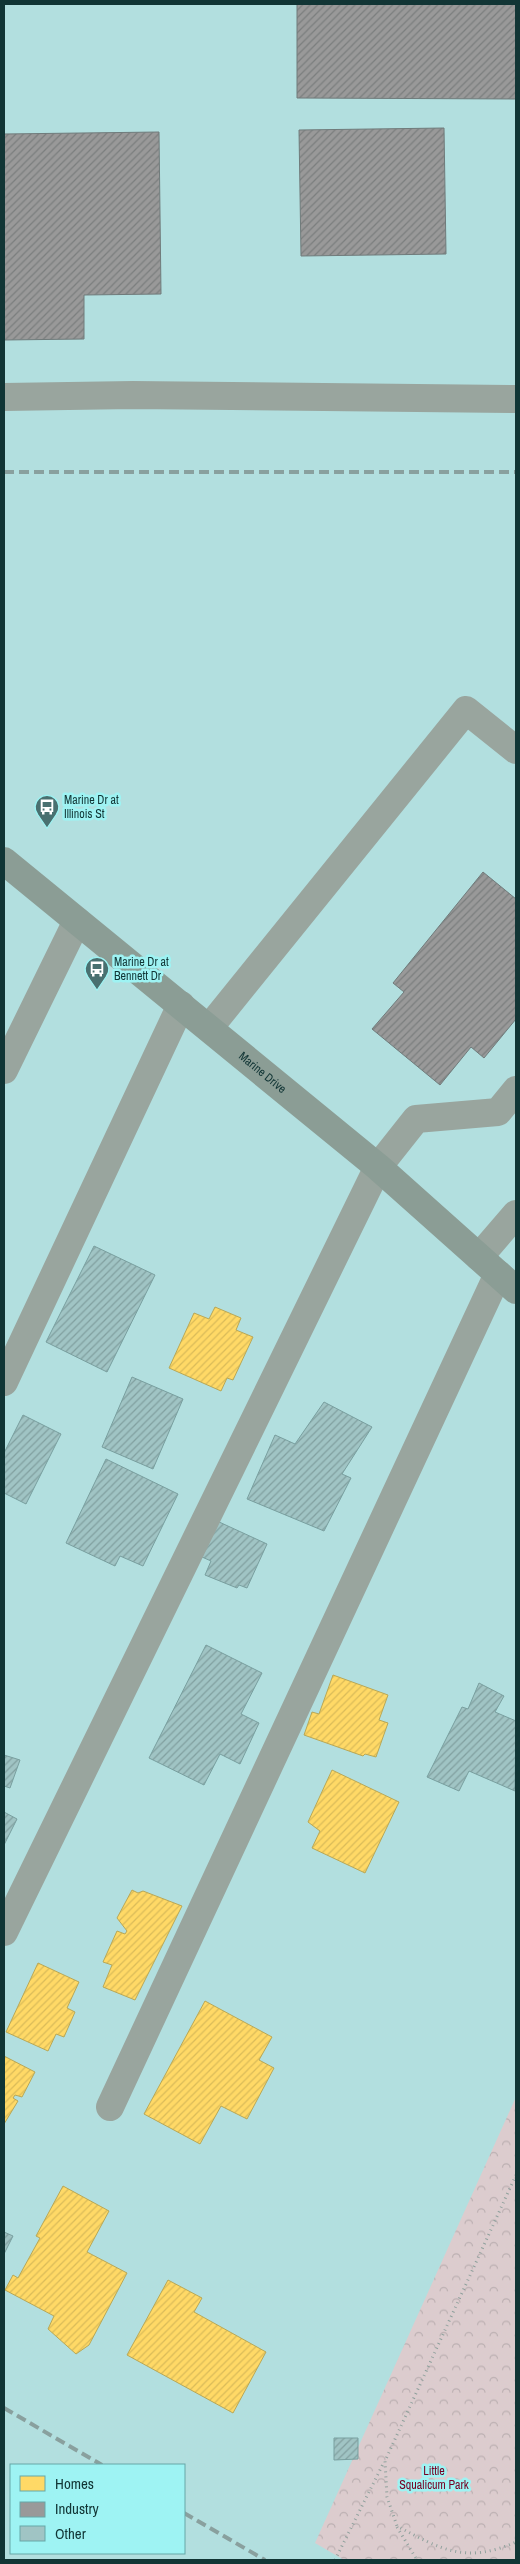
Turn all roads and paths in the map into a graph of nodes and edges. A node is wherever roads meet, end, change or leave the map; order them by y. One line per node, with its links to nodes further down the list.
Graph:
1 (4, 397): 2 (street)
2 (516, 399)
3 (516, 750): 7 (street)
4 (4, 861): 5 (main road, Marine Drive)
5 (77, 921): 6 (main road, Marine Drive); 8 (street)
6 (182, 1006): 7 (main road, Marine Drive); 13 (street)
7 (209, 1028): 10 (main road, Marine Drive)
8 (4, 1070)
9 (516, 1090): 10 (street)
10 (378, 1167): 12 (main road, Marine Drive); 14 (street)
11 (516, 1214): 12 (street)
12 (498, 1274): 15 (street)
13 (4, 1382)
14 (4, 1932)
15 (110, 2107)
16 (516, 2175): 17 (path)
17 (385, 2461): 18 (path); 20 (path)
18 (397, 2526): 19 (path); 21 (path)
19 (516, 2542)
20 (335, 2560)
21 (417, 2560)

